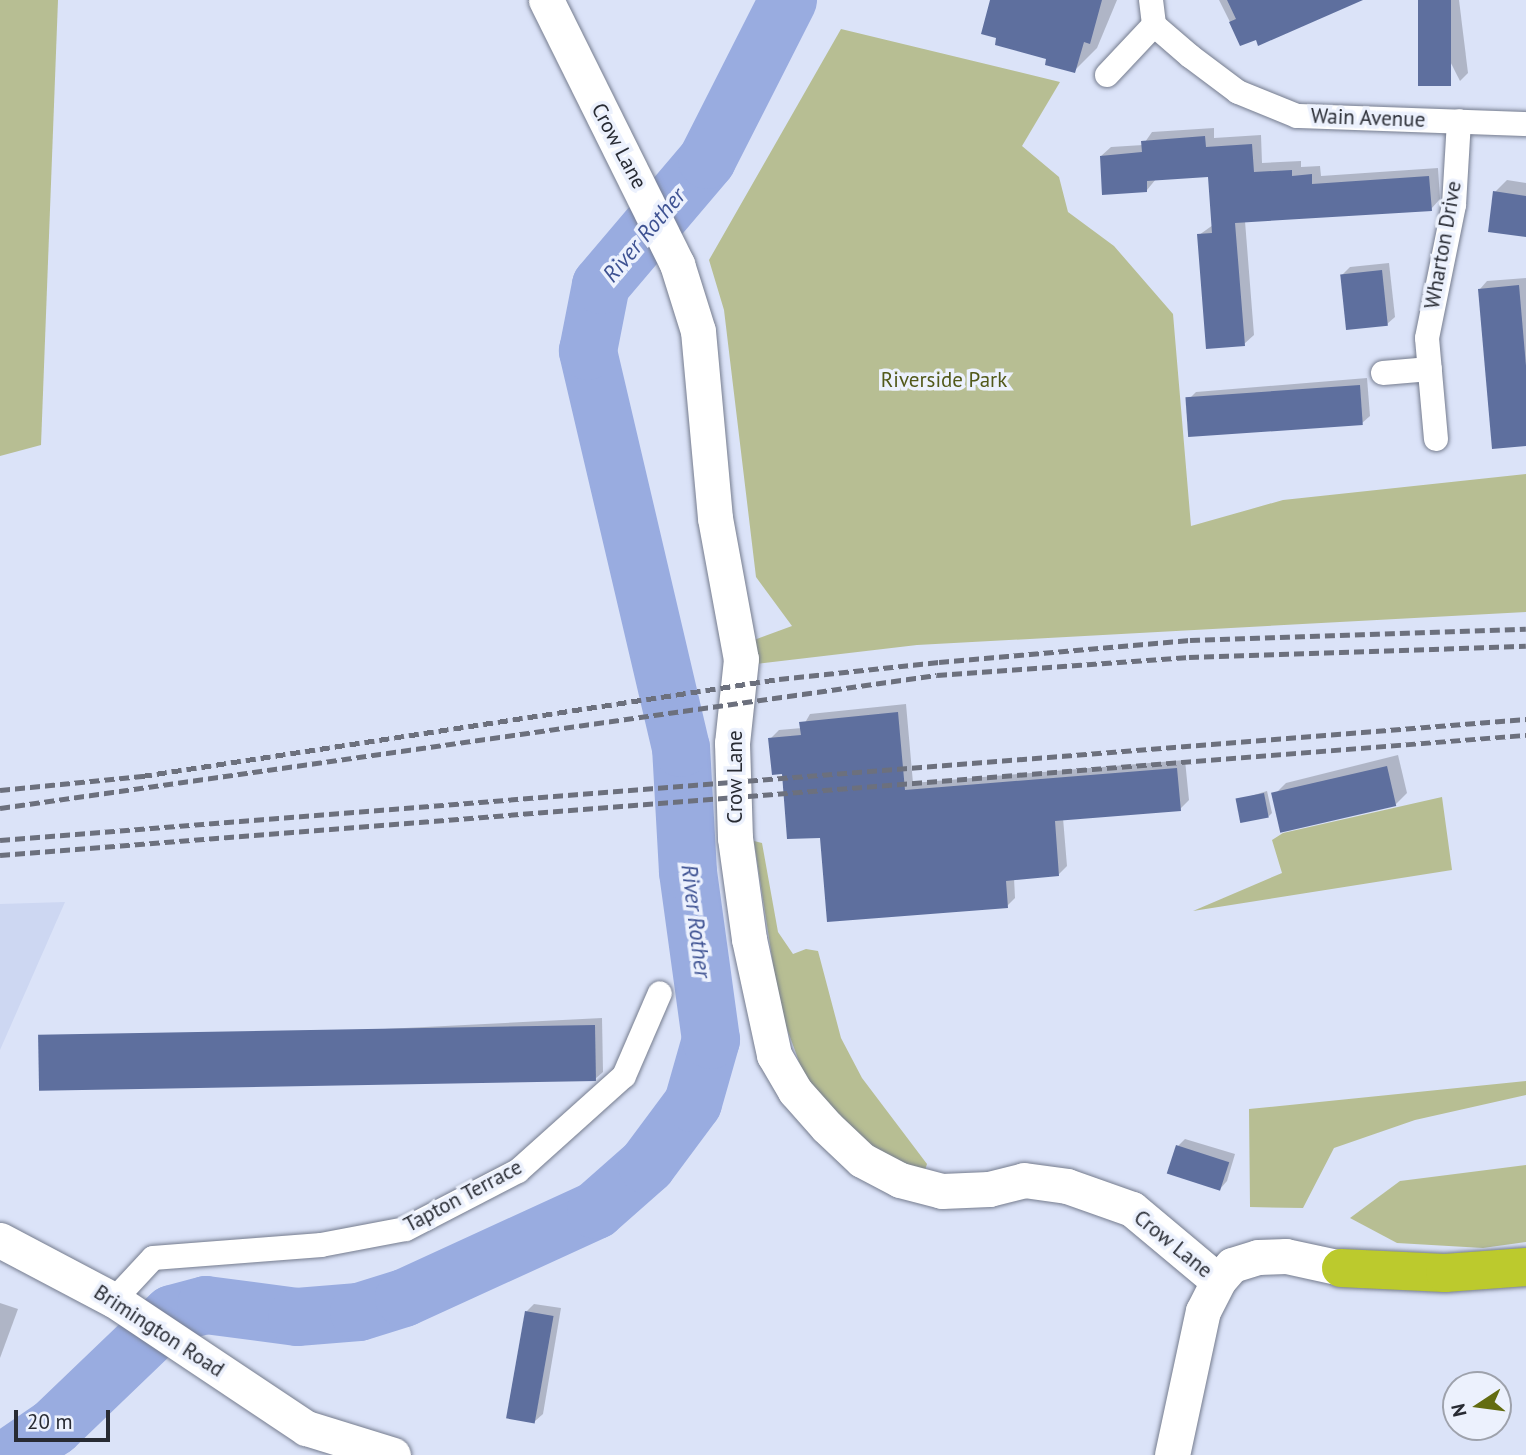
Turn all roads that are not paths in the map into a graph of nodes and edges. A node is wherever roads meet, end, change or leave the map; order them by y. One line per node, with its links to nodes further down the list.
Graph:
1 (546, 0): 14 (street, Crow Lane)
2 (1152, 0): 3 (street)
3 (1154, 25): 4 (street); 5 (street, Wain Avenue)
4 (1107, 75)
5 (1459, 121): 6 (street, Wain Avenue); 7 (street, Wharton Drive)
6 (1526, 124)
7 (1430, 369): 8 (street); 9 (street, Wharton Drive)
8 (1383, 373)
9 (1436, 439)
10 (660, 993): 15 (street, Tapton Terrace)
11 (0, 1240): 15 (street, Brimington Road)
12 (1526, 1266): 13 (highway)
13 (1340, 1268): 14 (street)
14 (1210, 1296): 17 (street)
15 (114, 1300): 16 (street, Brimington Road)
16 (393, 1455)
17 (1172, 1455)

